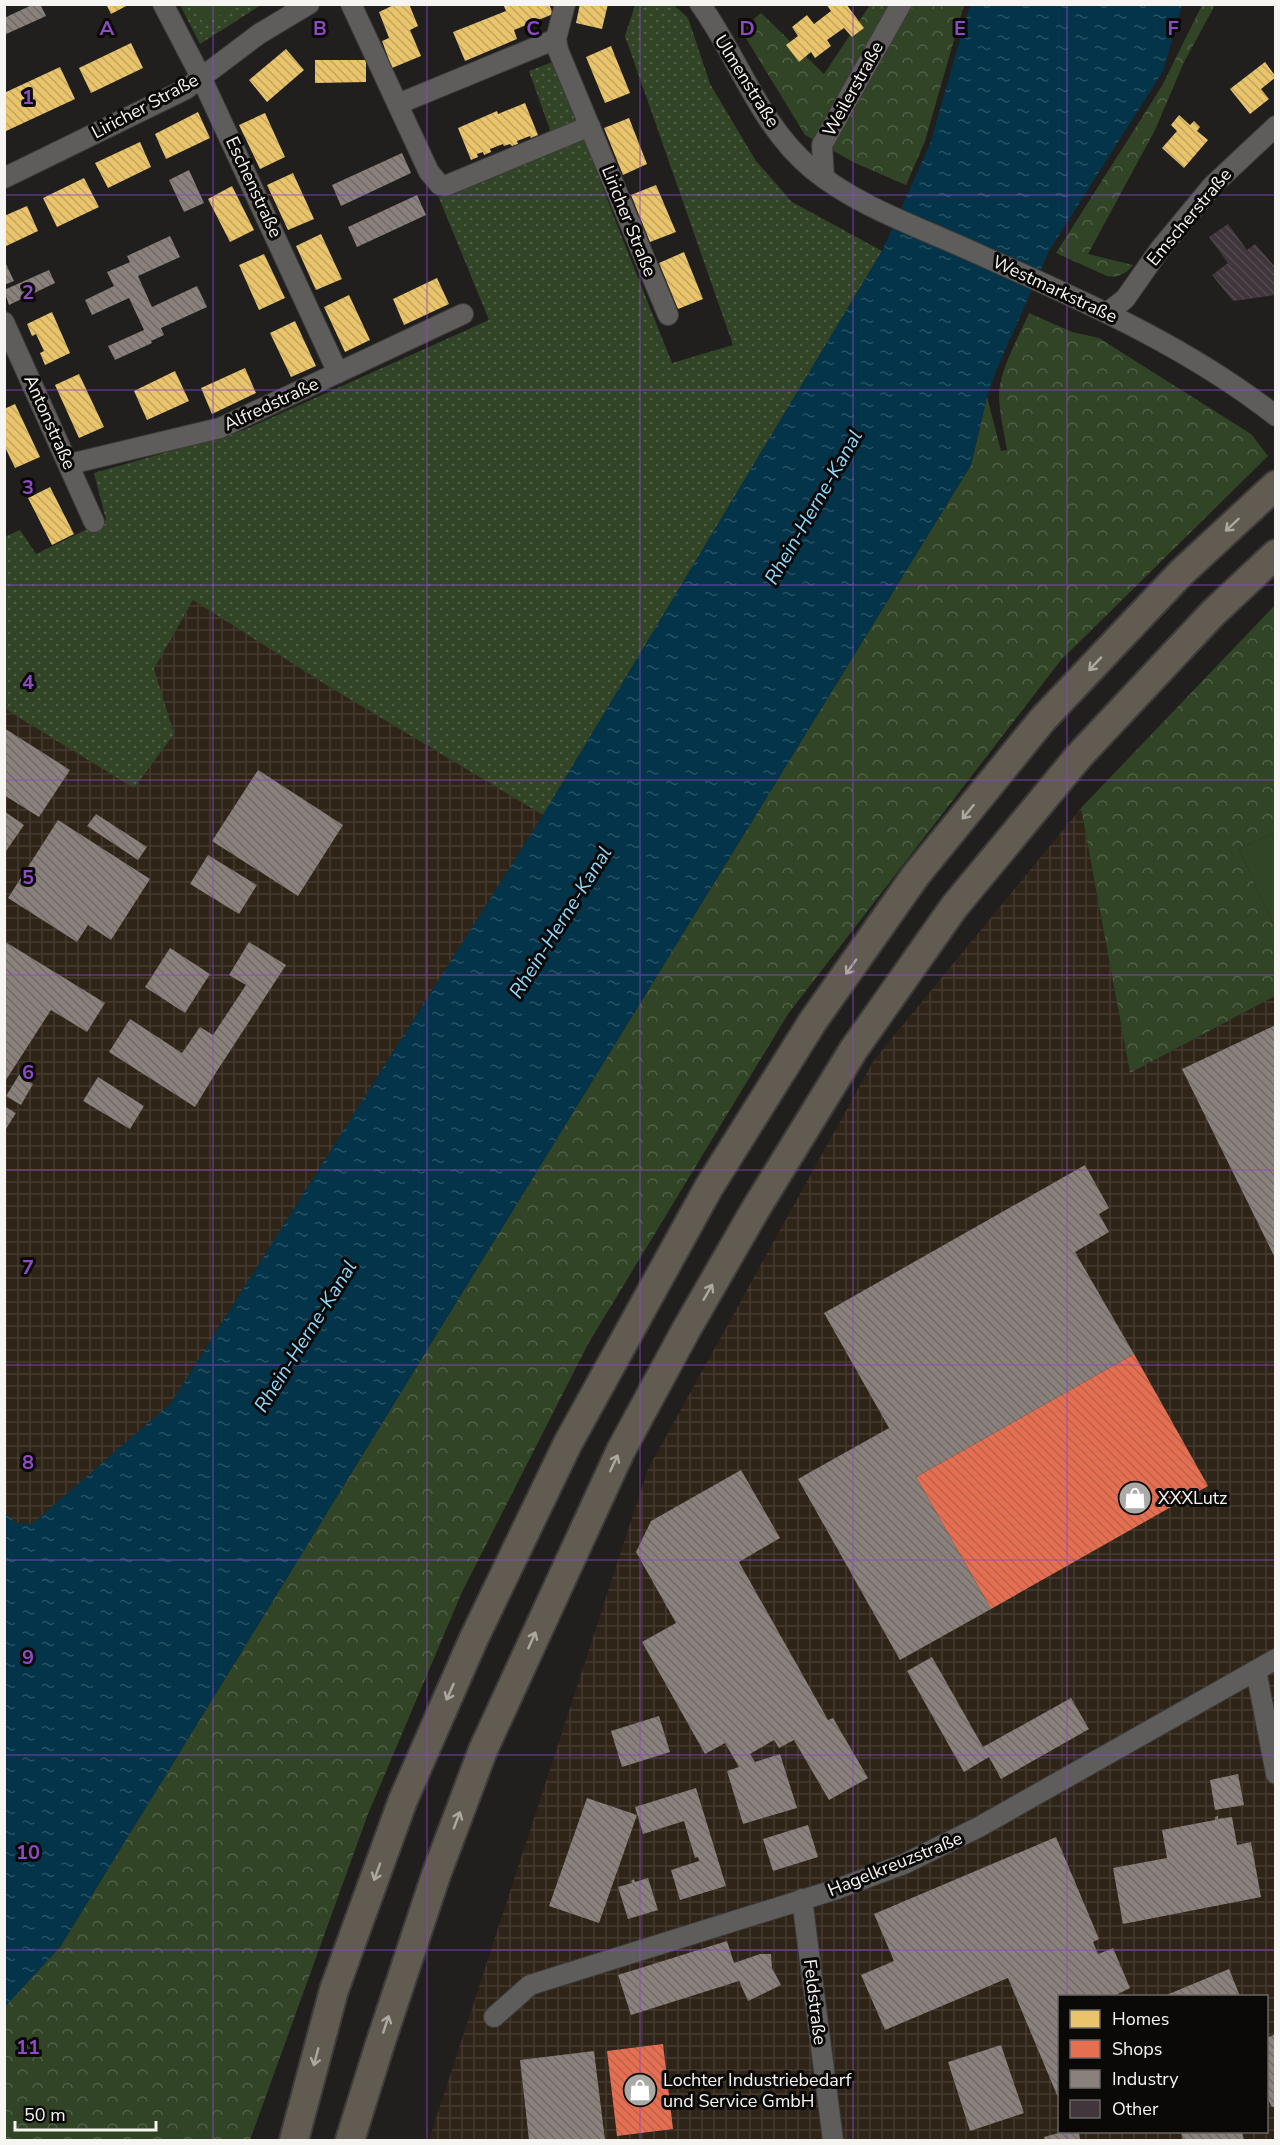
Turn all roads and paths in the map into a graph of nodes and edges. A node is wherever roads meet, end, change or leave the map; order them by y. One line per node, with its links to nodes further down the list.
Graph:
1 (163, 4): 8 (street, Eschenstraße)
2 (309, 4): 8 (street, Liricher Straße)
3 (351, 4): 9 (street)
4 (565, 4): 7 (street)
5 (700, 4): 13 (street, Ulmenstraße)
6 (901, 4): 13 (street, Weilerstraße)
7 (556, 39): 9 (street); 10 (street, Liricher Straße)
8 (201, 76): 12 (street, Liricher Straße); 18 (street, Eschenstraße)
9 (398, 104): 10 (street)
10 (590, 126): 16 (street, Liricher Straße)
11 (1275, 126): 14 (street, Emscherstraße)
12 (4, 178)
13 (824, 178): 14 (street, Westmarkstraße)
14 (1107, 313): 19 (street, Westmarkstraße)
15 (463, 314): 18 (street, Alfredstraße)
16 (668, 315)
17 (4, 322): 20 (street, Antonstraße)
18 (339, 373): 20 (street, Alfredstraße)
19 (1275, 416)
20 (69, 464): 22 (street, Antonstraße)
21 (1275, 485): 29 (highway, one-way to 29)
22 (94, 522)
23 (1275, 554): 30 (highway, one-way to 23)
24 (1275, 1659): 25 (street, Hagelkreuzstraße)
25 (1256, 1670): 26 (street); 27 (street, Hagelkreuzstraße)
26 (1275, 1774)
27 (802, 1899): 28 (street, Hagelkreuzstraße); 31 (street, Feldstraße)
28 (494, 2017)
29 (294, 2140)
30 (350, 2140)
31 (833, 2140)

